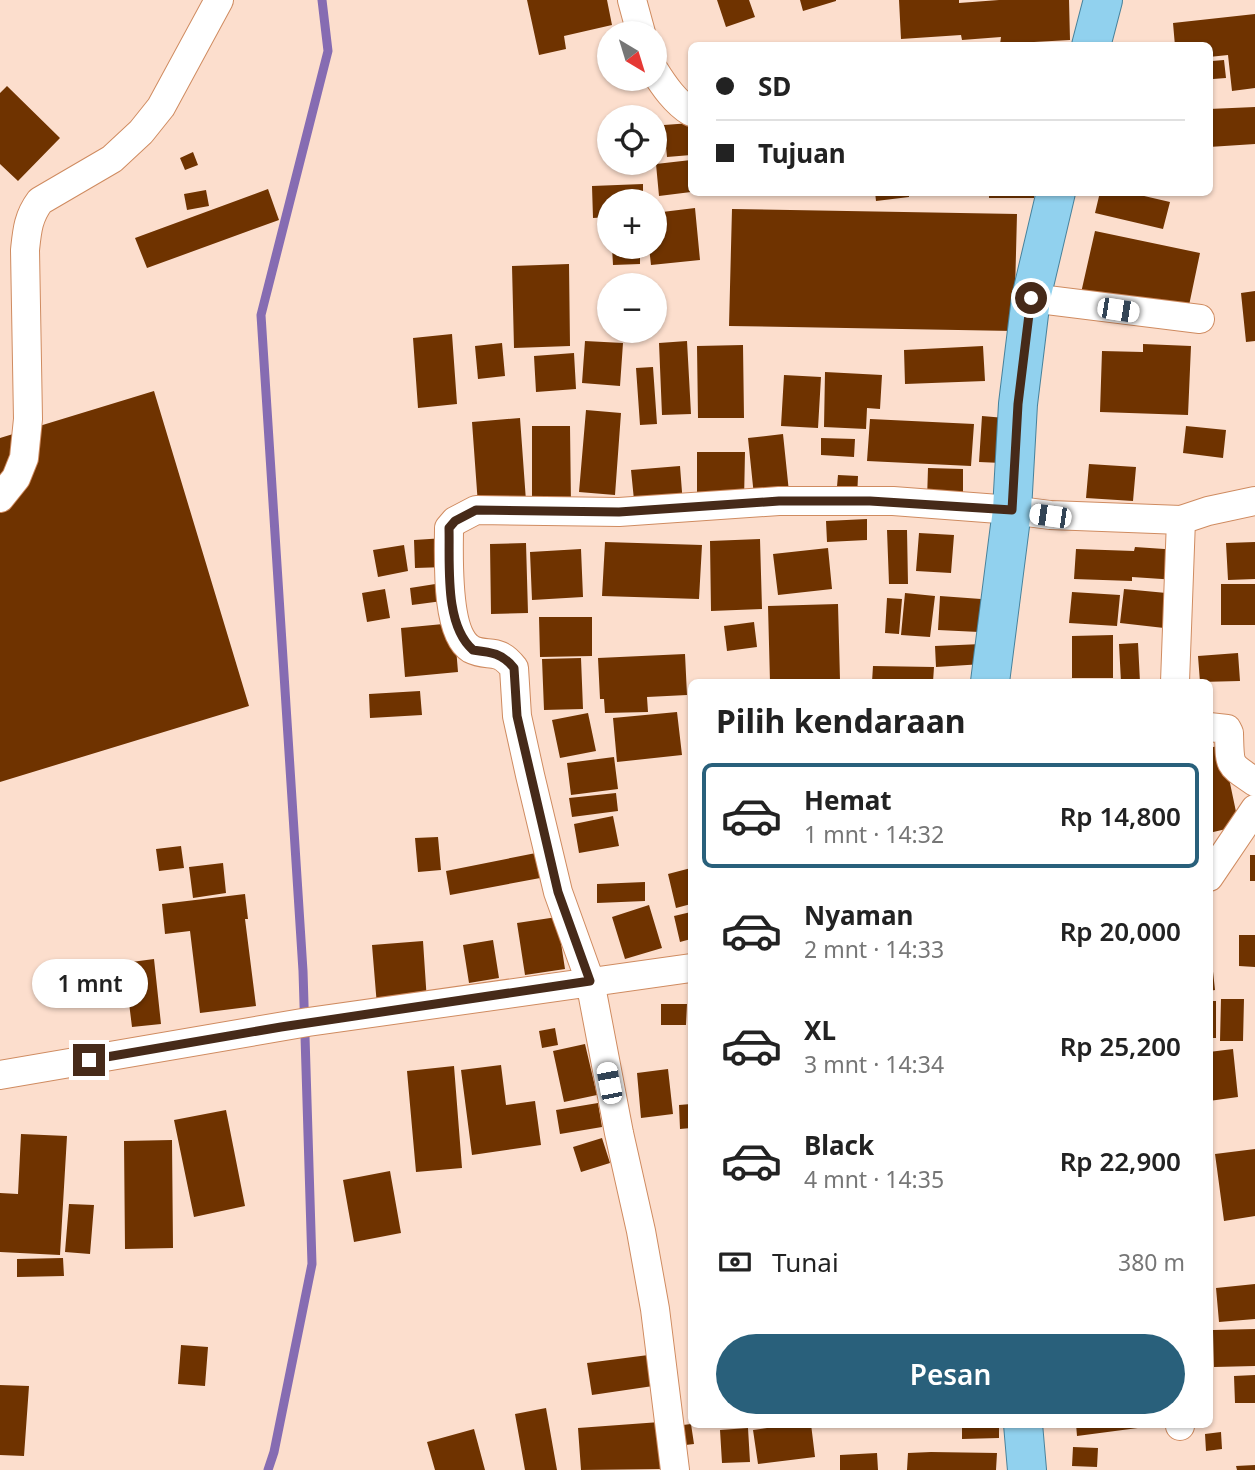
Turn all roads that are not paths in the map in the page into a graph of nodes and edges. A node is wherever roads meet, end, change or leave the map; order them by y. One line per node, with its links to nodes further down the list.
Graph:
1 (219, 0): 11 (street)
2 (632, 0): 4 (street)
3 (1102, 0): 5 (main road)
4 (638, 21)
5 (1092, 42)
6 (667, 90): 7 (street)
7 (688, 110)
8 (1055, 196): 9 (main road)
9 (1031, 298): 10 (street); 13 (main road)
10 (1200, 319)
11 (0, 498)
12 (1255, 501): 14 (street)
13 (1012, 510): 14 (street); 15 (main road); 22 (street)
14 (1181, 520): 16 (street)
15 (990, 679)
16 (1175, 679)
17 (1213, 727): 18 (street)
18 (1255, 782)
19 (1255, 809): 20 (street)
20 (1213, 871)
21 (688, 968): 22 (street)
22 (590, 981): 23 (street); 25 (street)
23 (0, 1075)
24 (1023, 1428): 26 (main road)
25 (675, 1470)
26 (1027, 1470)

